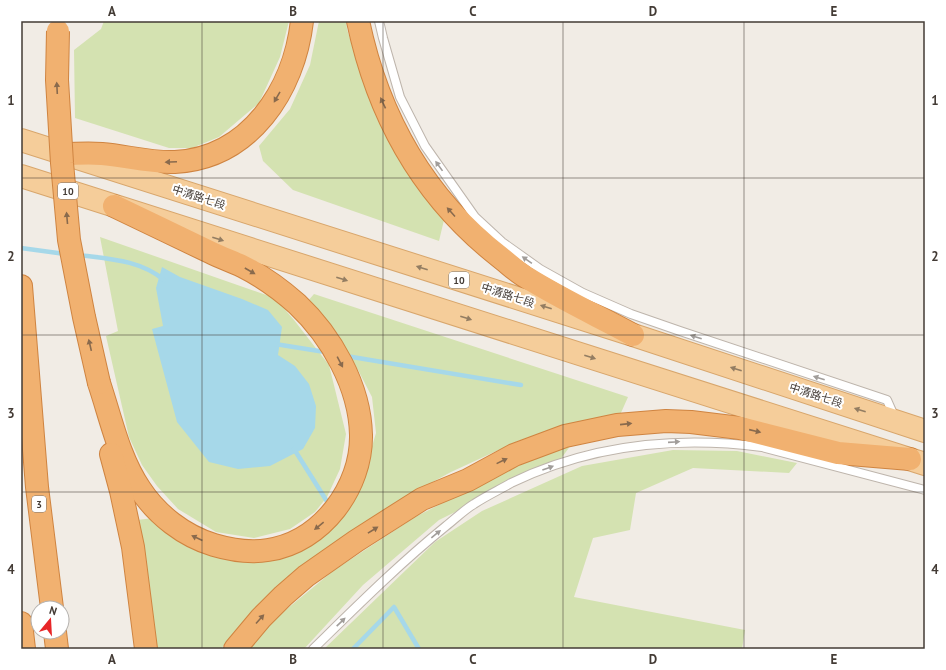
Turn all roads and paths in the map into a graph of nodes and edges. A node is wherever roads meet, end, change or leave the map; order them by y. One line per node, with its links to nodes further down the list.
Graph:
1 (302, 21): 6 (highway, one-way to 6)
2 (358, 21): 10 (highway, one-way to 2)
3 (379, 21): 12 (lane, one-way to 3)
4 (59, 24): 11 (highway, one-way to 4, bridge)
5 (21, 140): 6 (main road, 中清路七段 / 10)
6 (62, 154): 10 (main road, 中清路七段 / 10, one-way to 6)
7 (21, 176): 8 (main road, 10)
8 (114, 206): 11 (highway, one-way to 11); 14 (main road, 10, one-way to 14)
9 (21, 286): 16 (highway, 3)
10 (633, 335): 12 (main road, 中清路七段 / 10, one-way to 10)
11 (99, 383): 19 (highway)
12 (897, 422): 13 (main road, 中清路七段 / 10)
13 (924, 428)
14 (917, 462): 20 (highway, one-way to 14)
15 (925, 490): 21 (lane, one-way to 15)
16 (51, 600)
17 (21, 623): 18 (highway)
18 (24, 649)
19 (146, 649)
20 (235, 649)
21 (313, 649)

